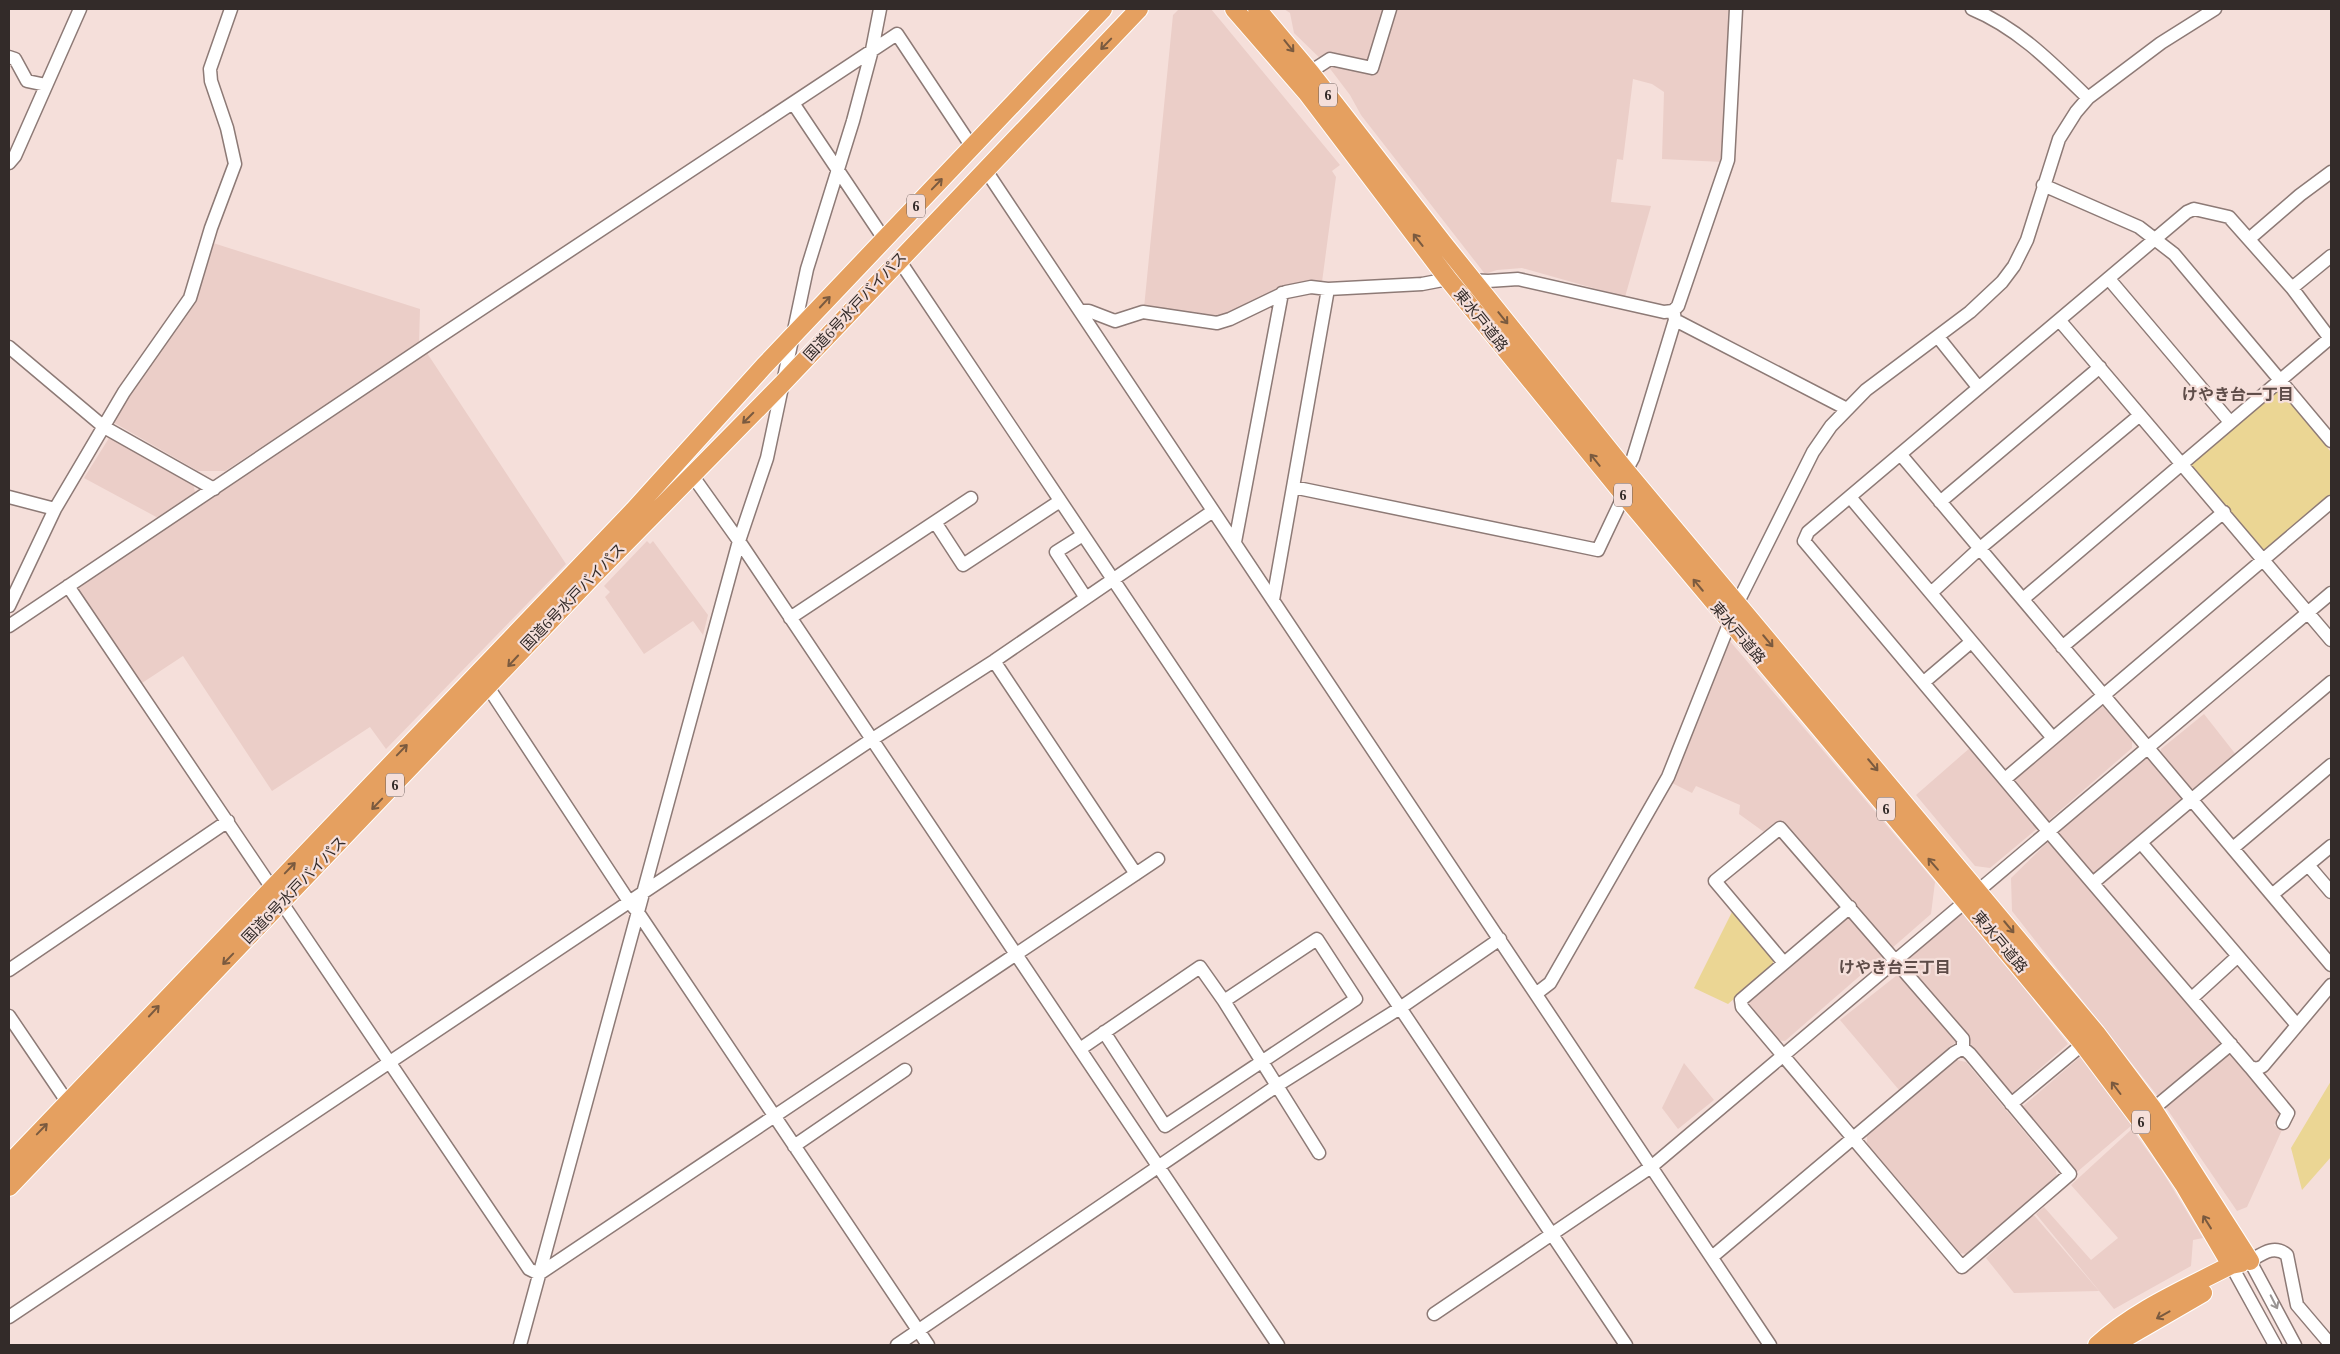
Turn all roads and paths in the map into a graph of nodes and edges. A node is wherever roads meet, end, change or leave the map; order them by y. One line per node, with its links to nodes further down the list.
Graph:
1 (80, 9): 15 (street)
2 (231, 9): 49 (street)
3 (880, 9): 12 (street)
4 (1103, 9): 18 (highway, 国道6号水戸バイパス / 6)
5 (1139, 9): 20 (highway, 国道6号水戸バイパス / 6, one-way to 20)
6 (1234, 9): 29 (highway, 東水戸道路 / 6, one-way to 6)
7 (1257, 9): 14 (highway, 東水戸道路 / 6, one-way to 14)
8 (1390, 9): 14 (street)
9 (1736, 9): 36 (street)
10 (1972, 9): 16 (street)
11 (2215, 9): 16 (street)
12 (872, 50): 17 (street); 18 (street); 21 (street)
13 (9, 57): 15 (street)
14 (1310, 72): 31 (highway, 東水戸道路 / 6)
15 (46, 85): 19 (street)
16 (2088, 98): 23 (street)
17 (793, 103): 21 (street); 56 (street)
18 (972, 147): 24 (highway, 国道6号水戸バイパス / 6, one-way to 18)
19 (11, 157)
20 (985, 169): 28 (highway, 国道6号水戸バイパス / 6); 35 (street)
21 (838, 170): 24 (street); 39 (street)
22 (2331, 172): 26 (street)
23 (2043, 185): 25 (street); 38 (street)
24 (884, 239): 39 (highway, 国道6号水戸バイパス / 6, one-way to 24)
25 (2155, 239): 26 (street); 30 (street); 43 (street)
26 (2249, 239): 32 (street)
27 (2331, 256): 32 (street)
28 (898, 260): 44 (highway, 国道6号水戸バイパス / 6); 61 (street)
29 (1448, 279): 31 (street); 33 (street); 57 (highway, 東水戸道路 / 6, one-way to 29)
30 (2108, 279): 37 (street); 48 (street)
31 (1473, 280): 36 (street); 53 (highway, 東水戸道路 / 6, one-way to 53)
32 (2292, 288): 40 (street)
33 (1328, 289): 34 (street); 55 (street)
34 (1282, 293): 35 (street); 70 (street)
35 (1081, 311): 65 (street)
36 (1671, 315): 46 (street); 53 (street)
37 (2060, 320): 42 (street); 45 (street)
38 (1938, 336): 45 (street); 46 (street)
39 (792, 338): 44 (street); 109 (highway, 国道6号水戸バイパス / 6, one-way to 39)
40 (2330, 339): 43 (street)
41 (9, 347): 49 (street)
42 (2100, 367): 47 (street); 62 (street)
43 (2278, 379): 48 (street); 50 (street)
44 (782, 384): 54 (highway, 国道6号水戸バイパス / 6, one-way to 54); 69 (street)
45 (1978, 387): 51 (street)
46 (1847, 409): 80 (street)
47 (2140, 415): 52 (street); 71 (street)
48 (2230, 422): 52 (street)
49 (104, 427): 56 (street); 64 (street)
50 (2331, 441)
51 (1901, 455): 59 (street); 62 (street)
52 (2182, 463): 66 (street); 78 (street)
53 (1626, 470): 80 (highway, 東水戸道路 / 6)
54 (692, 475): 69 (street); 92 (highway, 国道6号水戸バイパス / 6, one-way to 92)
55 (1293, 487): 57 (street); 79 (street)
56 (214, 489): 74 (street)
57 (1624, 495): 84 (highway, 東水戸道路 / 6, one-way to 57)
58 (9, 496): 64 (street)
59 (1850, 497): 75 (street); 90 (street)
60 (971, 498): 67 (street)
61 (1060, 501): 67 (street); 68 (street)
62 (1940, 502): 71 (street)
63 (2331, 502): 72 (street)
64 (56, 509): 81 (street)
65 (1214, 512): 70 (street); 73 (street)
66 (2224, 512): 72 (street); 88 (street)
67 (935, 522): 83 (street)
68 (1083, 534): 73 (street); 77 (street)
69 (739, 541): 83 (street); 114 (street)
70 (1235, 542): 79 (street)
71 (1979, 549): 75 (street); 78 (street)
72 (2263, 559): 82 (street); 93 (street)
73 (1112, 579): 77 (street); 127 (street)
74 (68, 586): 85 (street); 100 (street)
75 (1931, 593): 87 (street)
76 (2331, 593): 82 (street)
77 (1086, 598): 89 (street)
78 (2023, 599): 88 (street)
79 (1273, 600): 116 (street)
80 (1737, 604): 84 (street); 112 (highway, 東水戸道路 / 6, one-way to 112)
81 (9, 606)
82 (2309, 612): 86 (street); 96 (street)
83 (790, 618): 95 (street)
84 (1730, 622): 112 (highway, 東水戸道路 / 6, one-way to 84); 124 (street)
85 (9, 626)
86 (2331, 640)
87 (1971, 642): 90 (street); 94 (street)
88 (2062, 647): 93 (street)
89 (994, 661): 95 (street); 107 (street)
90 (1924, 682): 98 (street)
91 (2331, 682): 99 (street)
92 (488, 687): 113 (highway, 国道6号水戸バイパス / 6, one-way to 113); 114 (street)
93 (2102, 696): 94 (street); 96 (street)
94 (2052, 737): 98 (street)
95 (872, 740): 114 (street); 117 (street)
96 (2146, 748): 99 (street); 101 (street)
97 (2331, 765): 104 (street)
98 (2004, 779): 101 (street)
99 (2189, 800): 102 (street); 104 (street)
100 (228, 821): 109 (street); 122 (street)
101 (2048, 831): 108 (street); 112 (street)
102 (2142, 844): 108 (street); 118 (street)
103 (2331, 846): 106 (street)
104 (2233, 848): 111 (street)
105 (1158, 859): 107 (street)
106 (2308, 865): 110 (street); 111 (street)
107 (1136, 874): 117 (street)
108 (2094, 882): 125 (street)
109 (273, 886): 113 (street); 141 (highway, 国道6号水戸バイパス / 6, one-way to 109)
110 (2331, 892)
111 (2273, 894): 121 (street)
112 (1971, 895): 119 (street); 131 (highway, 東水戸道路 / 6); 143 (highway, 東水戸道路 / 6, one-way to 143)
113 (284, 902): 137 (street); 152 (highway, 国道6号水戸バイパス / 6, one-way to 152)
114 (636, 903): 137 (street); 144 (street); 157 (street)
115 (1850, 907): 119 (street); 120 (street); 120 (street)
116 (1500, 939): 124 (street); 127 (street)
117 (1016, 954): 134 (street); 144 (street)
118 (2238, 956): 125 (street); 129 (street)
119 (1894, 960): 133 (street); 135 (street)
120 (1784, 963): 135 (street)
121 (2331, 966)
122 (9, 970)
123 (2331, 985): 129 (street)
124 (1537, 993): 150 (street)
125 (2192, 998): 132 (street)
126 (1224, 1001): 130 (street); 136 (street); 136 (street)
127 (1400, 1008): 140 (street); 153 (street)
128 (9, 1016): 141 (street)
129 (2297, 1025): 138 (street)
130 (1104, 1032): 134 (street); 136 (street)
131 (2083, 1044): 142 (street); 156 (highway, 東水戸道路 / 6, one-way to 131)
132 (2231, 1044): 138 (street); 143 (street)
133 (1963, 1048): 142 (street); 146 (street)
134 (1080, 1049): 151 (street)
135 (1782, 1055): 146 (street); 150 (street)
136 (1261, 1060): 140 (street)
137 (388, 1062): 157 (street); 159 (street)
138 (2250, 1067): 145 (street)
139 (905, 1070): 147 (street)
140 (1278, 1085): 148 (street); 151 (street)
141 (68, 1102): 149 (highway, 国道6号水戸バイパス / 6, one-way to 141)
142 (2011, 1104): 146 (street)
143 (2153, 1109): 155 (highway, 東水戸道路 / 6)
144 (773, 1116): 147 (street); 157 (street)
145 (2283, 1123)
146 (1852, 1138): 154 (street)
147 (794, 1146): 160 (street)
148 (1319, 1153)
149 (9, 1164)
150 (1651, 1167): 153 (street); 154 (street)
151 (1158, 1168): 160 (street); 164 (street)
152 (9, 1187)
153 (1552, 1235): 158 (street); 165 (street)
154 (1712, 1257): 166 (street)
155 (2250, 1261): 156 (highway); 170 (street, one-way to 170); 171 (street)
156 (2234, 1270): 167 (highway); 168 (highway, one-way to 168); 169 (street)
157 (539, 1274): 161 (street)
158 (1434, 1314)
159 (9, 1317)
160 (919, 1331): 162 (street); 163 (street)
161 (520, 1345)
162 (897, 1345)
163 (928, 1345)
164 (1278, 1345)
165 (1626, 1345)
166 (1770, 1345)
167 (2097, 1345)
168 (2112, 1345)
169 (2275, 1345)
170 (2295, 1345)
171 (2331, 1345)

